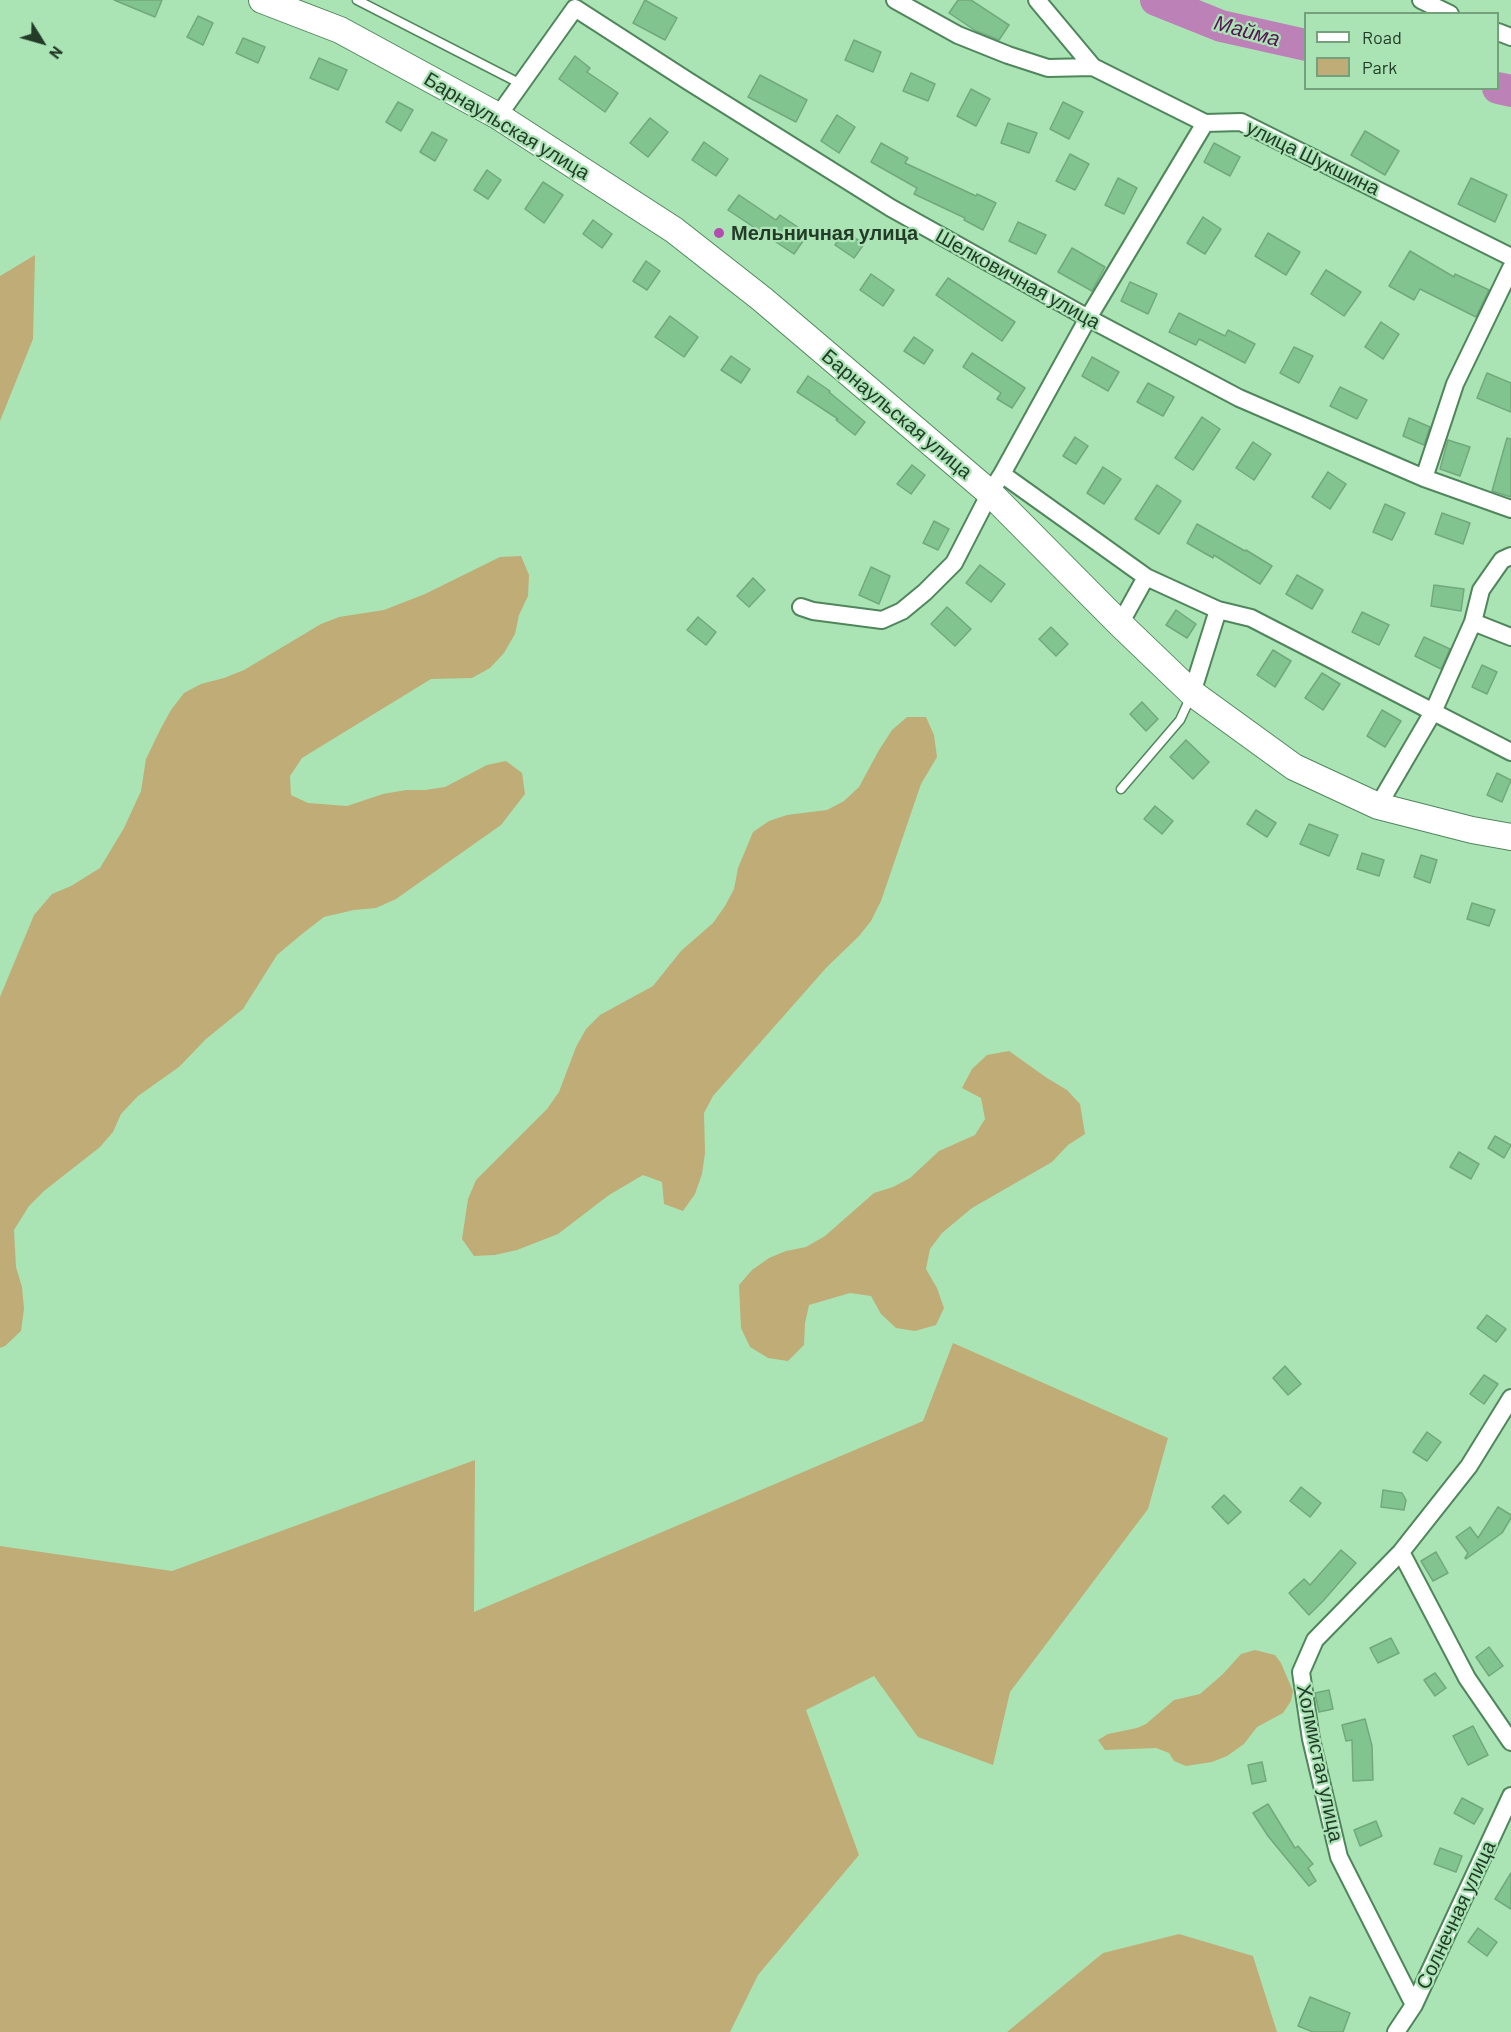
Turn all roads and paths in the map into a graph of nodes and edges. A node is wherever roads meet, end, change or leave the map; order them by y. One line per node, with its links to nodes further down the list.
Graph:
1 (262, 0): 10 (main road, Барнаульская улица)
2 (357, 0): 9 (lane)
3 (894, 0): 8 (street)
4 (1037, 0): 8 (street, улица Шукшина)
5 (1421, 0): 7 (street)
6 (577, 4): 9 (street, Шелковичная улица); 14 (street, Шелковичная улица)
7 (1446, 12)
8 (1093, 67): 11 (street, улица Шукшина)
9 (521, 84): 10 (street, Шелковичная улица)
10 (498, 116): 16 (main road, Барнаульская улица)
11 (1205, 123): 12 (street, улица Шукшина); 14 (street)
12 (1511, 257)
13 (1511, 268): 15 (street)
14 (1088, 318): 15 (street, Шелковичная улица); 16 (street)
15 (1424, 478): 17 (street, Шелковичная улица)
16 (996, 483): 19 (street); 20 (street); 23 (main road, Барнаульская улица)
17 (1511, 509)
18 (1511, 556): 22 (street)
19 (1146, 577): 21 (street); 23 (street)
20 (801, 607)
21 (1218, 610): 25 (street); 26 (street)
22 (1473, 622): 24 (street); 26 (street)
23 (1120, 624): 25 (main road, Барнаульская улица)
24 (1511, 637)
25 (1192, 693): 28 (lane); 29 (main road, Барнаульская улица)
26 (1433, 712): 27 (street); 29 (street)
27 (1511, 753)
28 (1121, 789)
29 (1378, 806): 30 (main road, Барнаульская улица)
30 (1511, 837)
31 (1511, 1398): 32 (street, Холмистая улица)
32 (1401, 1552): 33 (street); 35 (street, Холмистая улица)
33 (1511, 1742)
34 (1511, 1796): 35 (street, Солнечная улица)
35 (1414, 2004): 36 (street, Солнечная улица)
36 (1396, 2032)

